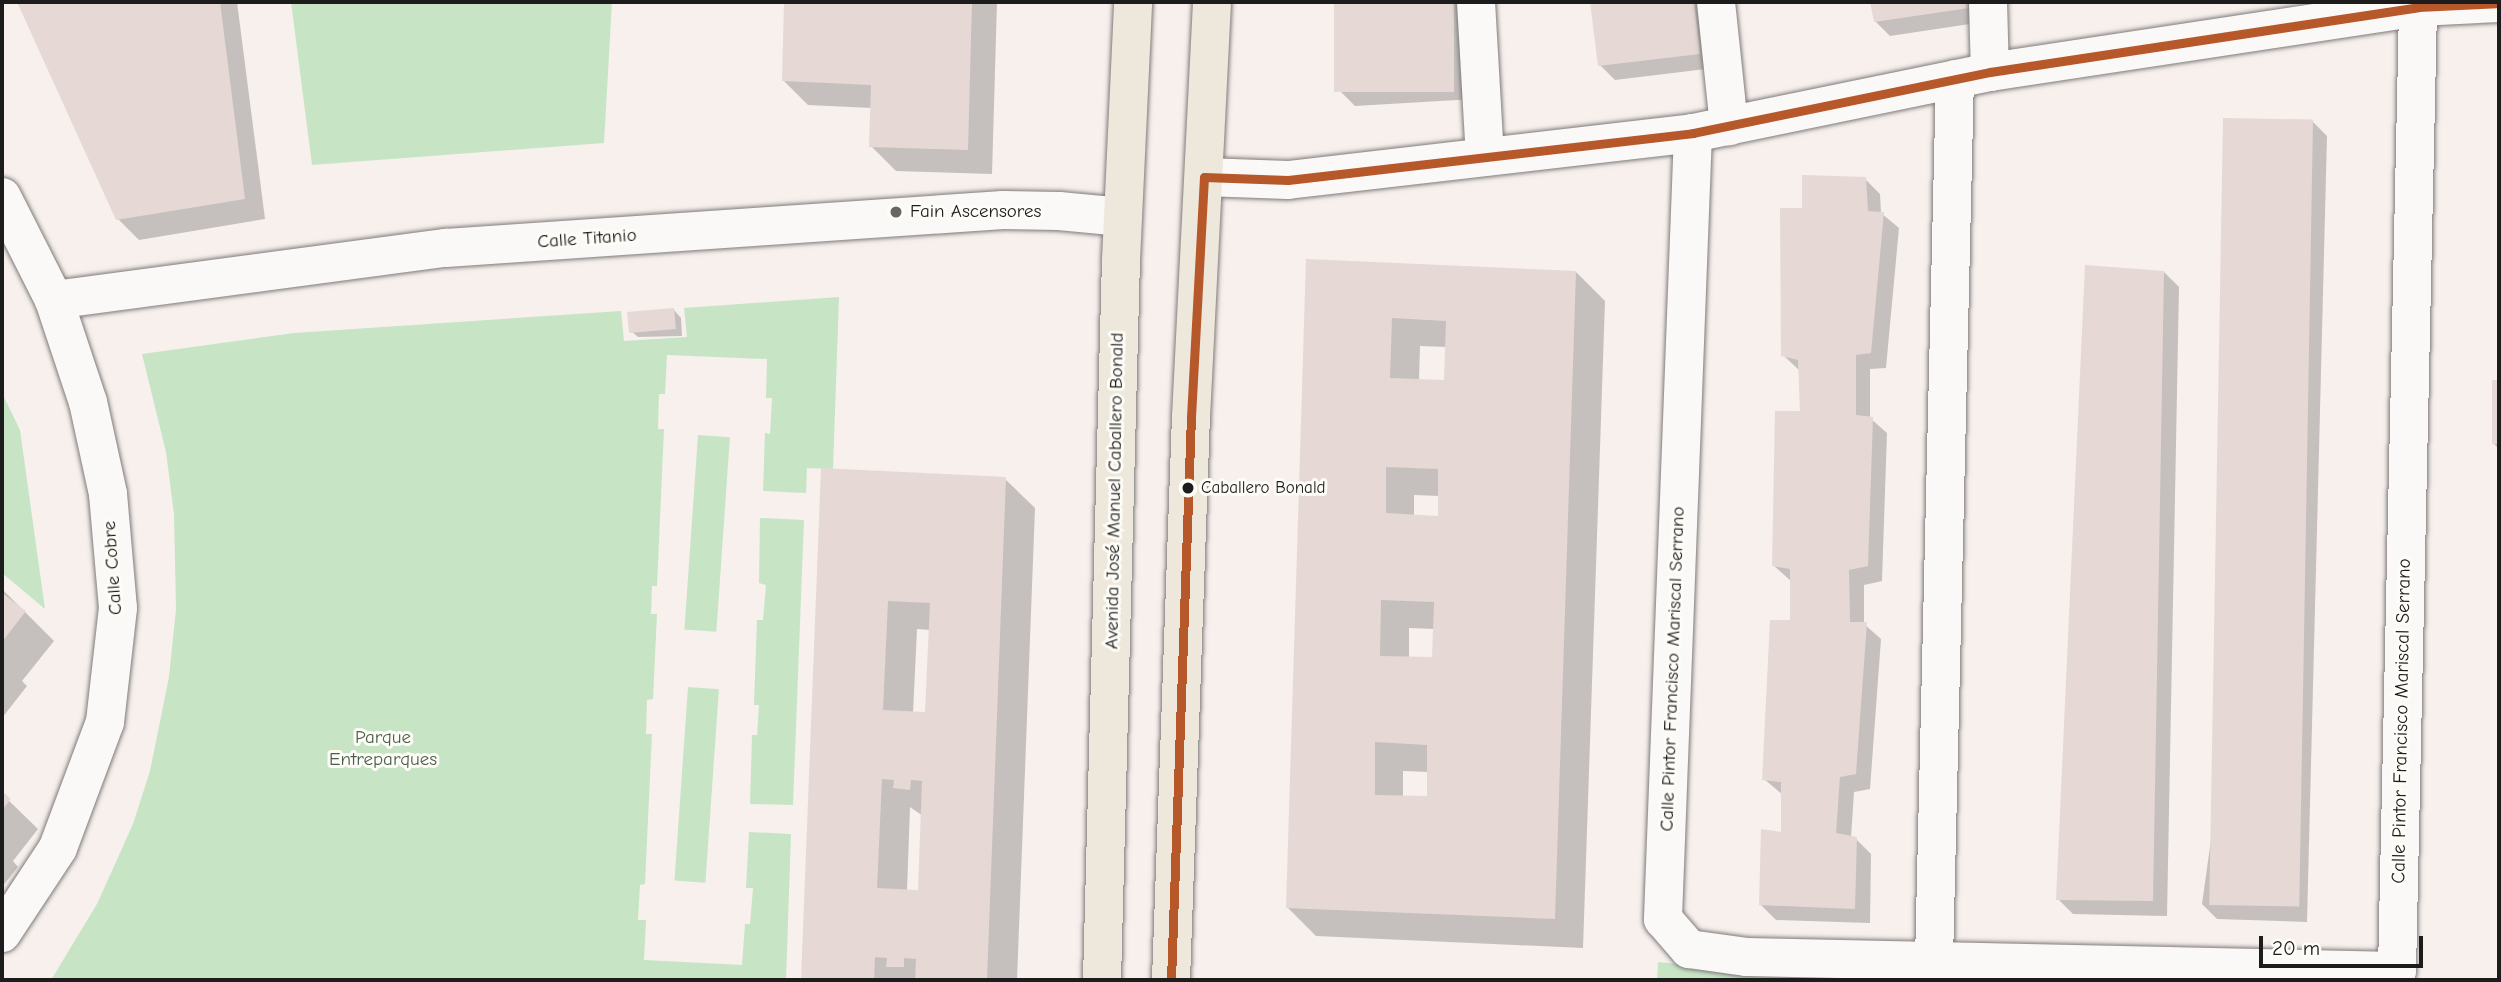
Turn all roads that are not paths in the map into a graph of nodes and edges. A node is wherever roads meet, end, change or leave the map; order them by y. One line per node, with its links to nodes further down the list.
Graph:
1 (1133, 2): 14 (main road, Avenida José Manuel Caballero Bonald)
2 (1212, 2): 12 (main road)
3 (1476, 2): 11 (street)
4 (1716, 2): 9 (street)
5 (1988, 2): 8 (street)
6 (2499, 4): 7 (street)
7 (2418, 7): 8 (street); 17 (street, Calle Pintor Francisco Mariscal Serrano)
8 (1973, 75): 9 (street); 17 (street)
9 (1730, 126): 10 (street)
10 (1693, 133): 11 (street); 17 (street, Calle Pintor Francisco Mariscal Serrano)
11 (1485, 157): 12 (street)
12 (1204, 177): 19 (main road)
13 (2, 197): 15 (street, Calle Cobre)
14 (1123, 218): 15 (street, Calle Titanio); 18 (main road, Avenida José Manuel Caballero Bonald)
15 (54, 300): 16 (street, Calle Cobre)
16 (2, 933)
17 (1934, 961)
18 (1102, 980)
19 (1171, 980)

